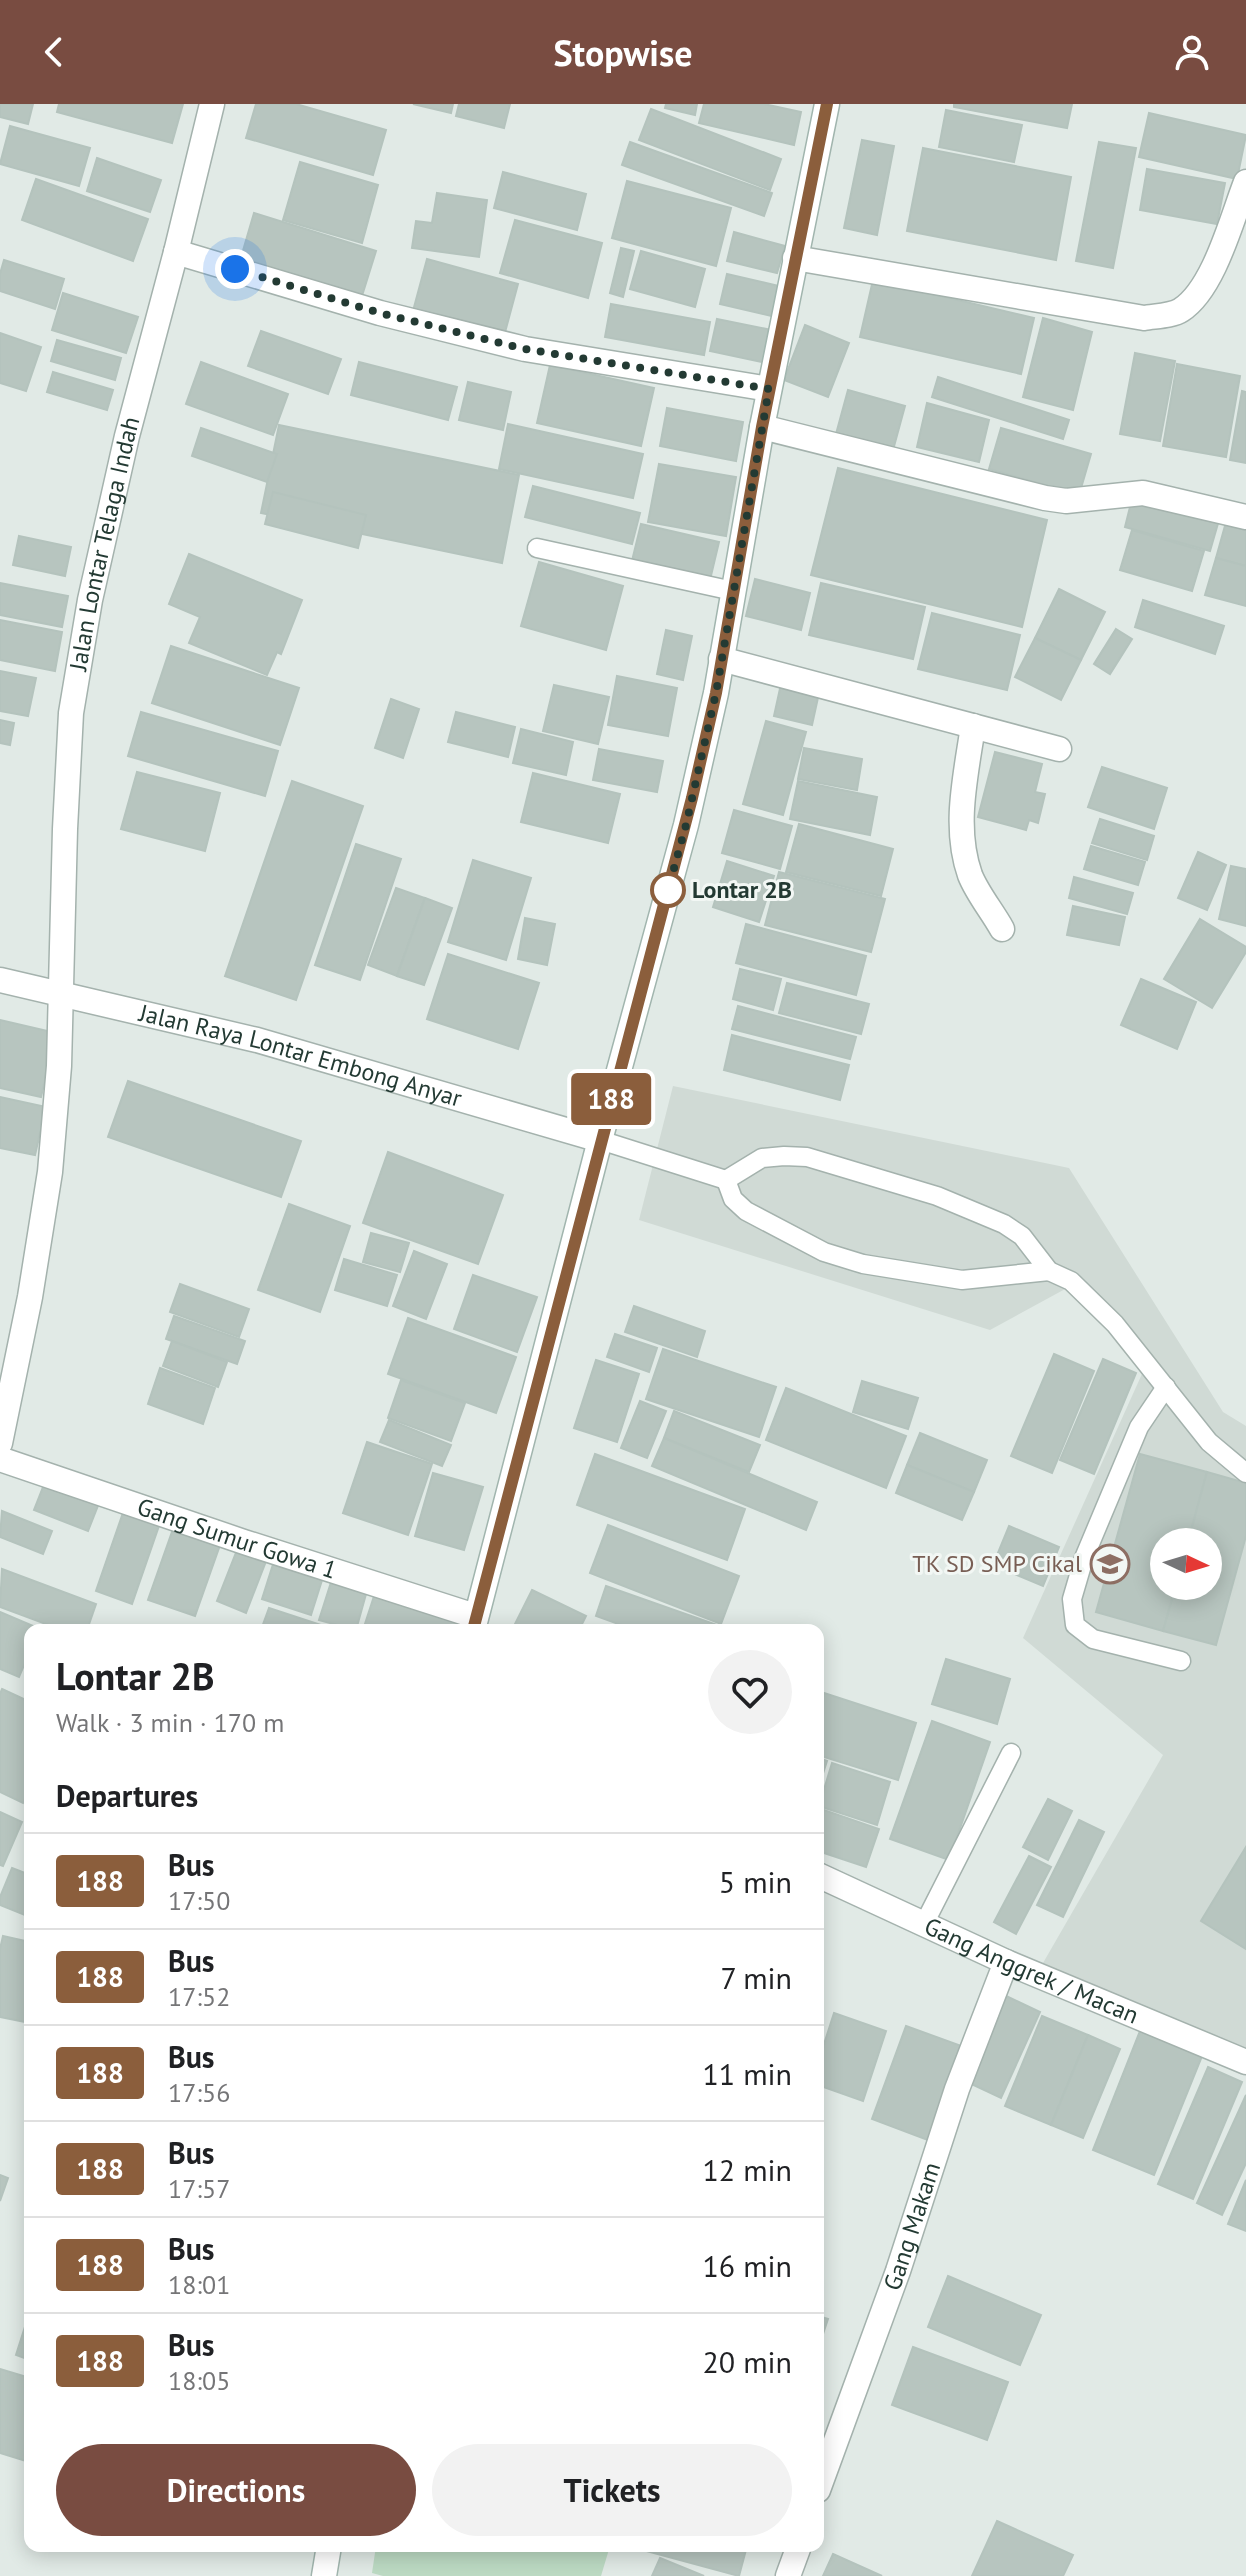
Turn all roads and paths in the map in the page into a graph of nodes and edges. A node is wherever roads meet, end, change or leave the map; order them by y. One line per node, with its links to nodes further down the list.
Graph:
1 (212, 104): 4 (street, Jalan Lontar Telaga Indah)
2 (827, 104): 5 (street)
3 (1246, 182): 5 (street)
4 (176, 252): 6 (street); 16 (street, Jalan Lontar Telaga Indah)
5 (795, 258): 6 (street)
6 (769, 389): 7 (street)
7 (762, 427): 8 (street); 10 (street)
8 (1246, 517)
9 (537, 548): 10 (lane)
10 (733, 591): 11 (street)
11 (721, 659): 12 (street); 17 (street)
12 (973, 726): 13 (street); 14 (street)
13 (1059, 749)
14 (1002, 929)
15 (0, 980): 16 (street, Jalan Raya Lontar Embong Anyar)
16 (62, 993): 17 (street, Jalan Raya Lontar Embong Anyar); 21 (street)
17 (600, 1140): 18 (lane); 24 (street)
18 (726, 1180): 19 (lane); 19 (lane)
19 (1049, 1271): 20 (lane)
20 (1166, 1387): 23 (lane); 25 (lane)
21 (0, 1443)
22 (0, 1459): 24 (street, Gang Sumur Gowa 1)
23 (1246, 1473)
24 (474, 1623)
25 (1181, 1661)
26 (1011, 1753): 28 (lane)
27 (824, 1878): 28 (street, Gang Anggrek / Macan)
28 (924, 1924): 29 (street, Gang Anggrek / Macan)
29 (1006, 1962): 30 (street, Gang Anggrek / Macan); 31 (street, Gang Makam)
30 (1246, 2062)
31 (824, 2474)
32 (328, 2552): 34 (street)
33 (797, 2552): 35 (street)
34 (326, 2576)
35 (788, 2576)

